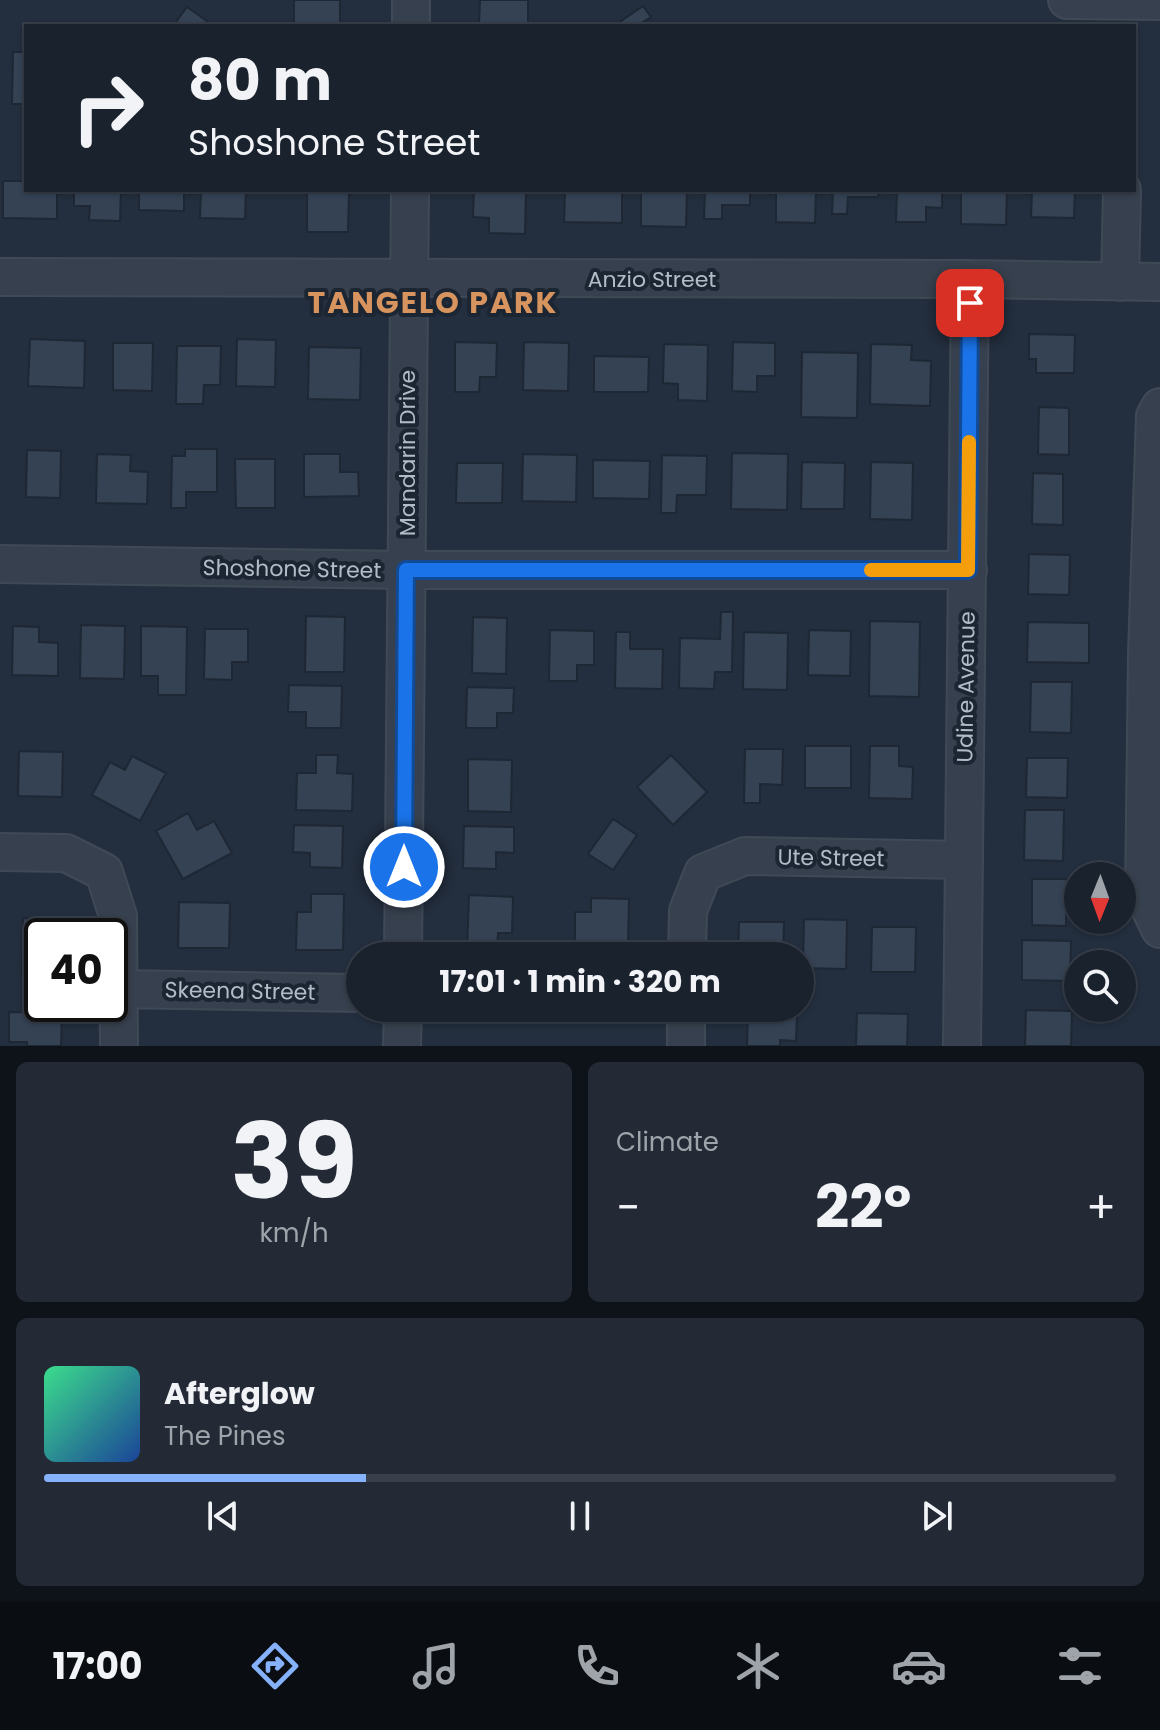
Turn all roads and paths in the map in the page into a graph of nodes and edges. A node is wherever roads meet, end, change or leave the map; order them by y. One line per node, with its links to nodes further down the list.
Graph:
1 (411, 0): 5 (street)
2 (1067, 0): 3 (street)
3 (1125, 1): 4 (street); 6 (street)
4 (1160, 1)
5 (411, 24)
6 (1124, 24)
7 (410, 192): 10 (street, Mandarin Drive)
8 (1122, 192): 12 (street)
9 (0, 277): 10 (street, Anzio Street)
10 (409, 278): 11 (street, Anzio Street); 16 (street, Mandarin Drive)
11 (970, 279): 12 (street, Anzio Street); 17 (street, Udine Avenue)
12 (1120, 282): 13 (street, Anzio Street)
13 (1160, 282)
14 (1160, 407): 18 (street)
15 (0, 564): 16 (street, Shoshone Street)
16 (406, 570): 17 (street, Shoshone Street); 23 (street, Mandarin Drive)
17 (968, 570): 20 (street, Udine Avenue)
18 (1154, 654): 22 (street)
19 (0, 852): 21 (street)
20 (963, 860): 24 (street, Ute Street); 33 (street, Udine Avenue)
21 (118, 918)
22 (1160, 929)
23 (403, 942)
24 (687, 942)
25 (128, 989): 26 (street, Skeena Street)
26 (346, 993)
27 (119, 1022): 30 (street)
28 (403, 1022): 31 (street)
29 (686, 1022): 32 (street)
30 (119, 1046)
31 (402, 1046)
32 (686, 1046)
33 (962, 1046)

